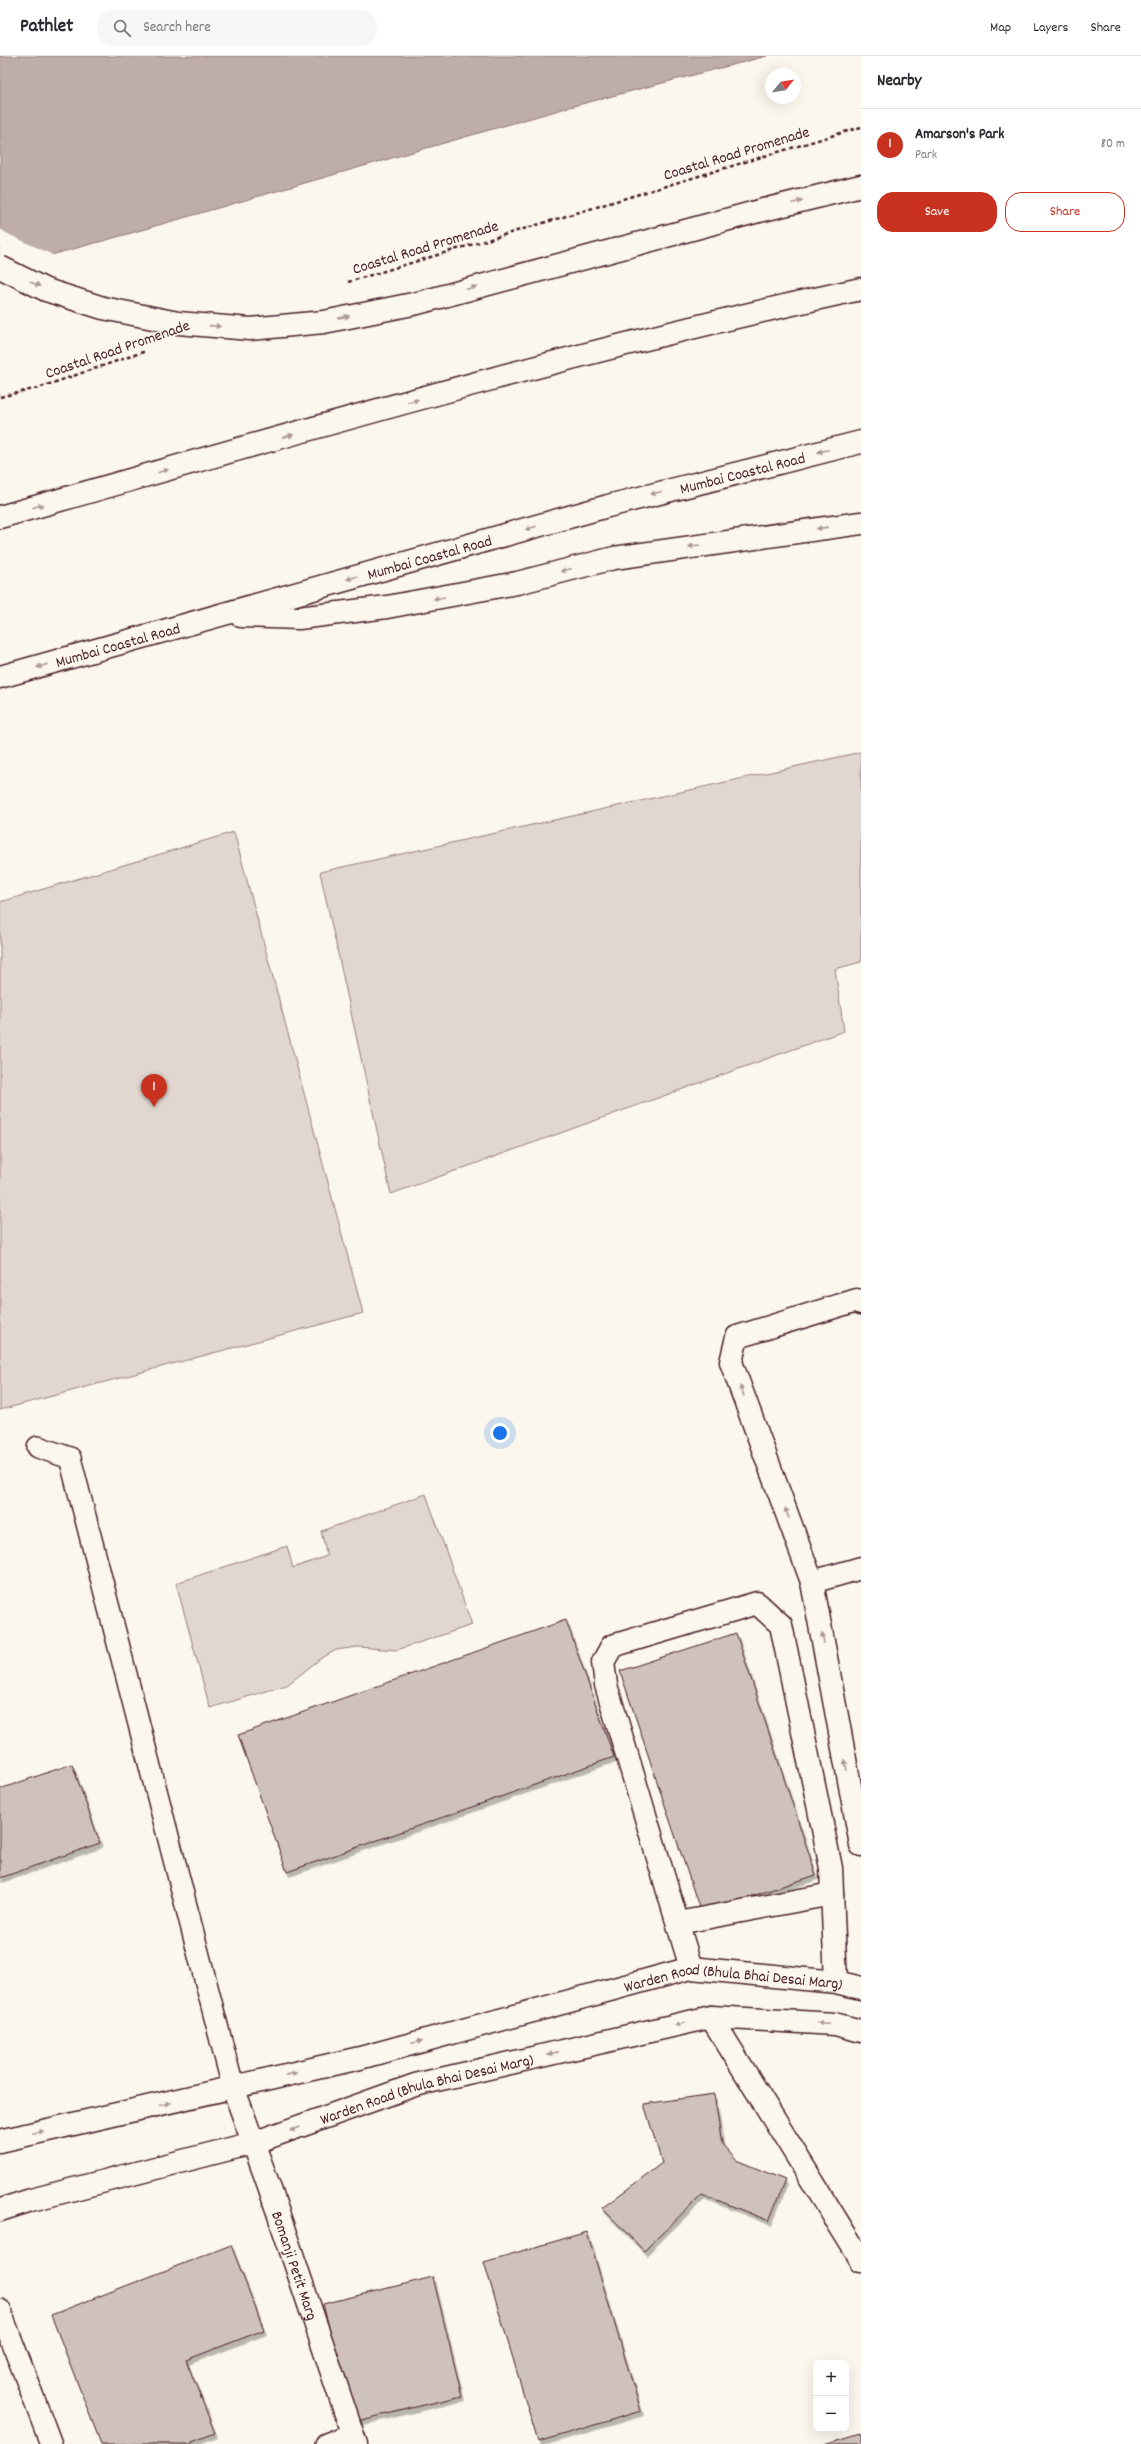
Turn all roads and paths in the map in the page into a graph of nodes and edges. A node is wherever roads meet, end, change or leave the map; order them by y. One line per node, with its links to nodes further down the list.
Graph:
1 (861, 127): 4 (path, Coastal Road Promenade)
2 (861, 186): 3 (main road, one-way to 2, bridge)
3 (0, 267)
4 (341, 284)
5 (861, 288): 9 (main road, one-way to 5)
6 (148, 350): 7 (path, Coastal Road Promenade)
7 (0, 397)
8 (861, 442): 11 (main road, Mumbai Coastal Road, one-way to 11)
9 (0, 517)
10 (861, 523): 11 (main road, one-way to 11)
11 (219, 616): 12 (main road, Mumbai Coastal Road, one-way to 12)
12 (0, 677)
13 (861, 1303): 16 (main road, one-way to 13)
14 (38, 1447): 25 (lane)
15 (861, 1568): 16 (main road)
16 (812, 1582): 17 (main road, one-way to 16)
17 (861, 1845)
18 (832, 1894): 19 (main road); 19 (main road); 21 (main road)
19 (678, 1923): 20 (main road)
20 (691, 1968): 21 (main road, Warden Road (Bhula Bhai Desai Marg)); 25 (main road, Warden Road (Bhula Bhai Desai Marg), one-way to 20)
21 (836, 1982): 22 (main road, Warden Road (Bhula Bhai Desai Marg))
22 (861, 1988)
23 (711, 2017): 24 (main road, Warden Road (Bhula Bhai Desai Marg), one-way to 23); 27 (main road, Warden Road (Bhula Bhai Desai Marg), one-way to 27); 29 (main road)
24 (861, 2031)
25 (232, 2087): 26 (main road, Warden Road (Bhula Bhai Desai Marg), one-way to 25); 27 (main road, Bomanji Petit Marg)
26 (0, 2141)
27 (254, 2143): 28 (main road, Warden Road (Bhula Bhai Desai Marg)); 31 (main road, Bomanji Petit Marg)
28 (0, 2210)
29 (861, 2260)
30 (0, 2310): 32 (lane)
31 (354, 2439): 33 (lane)
32 (51, 2444)
33 (326, 2444)

